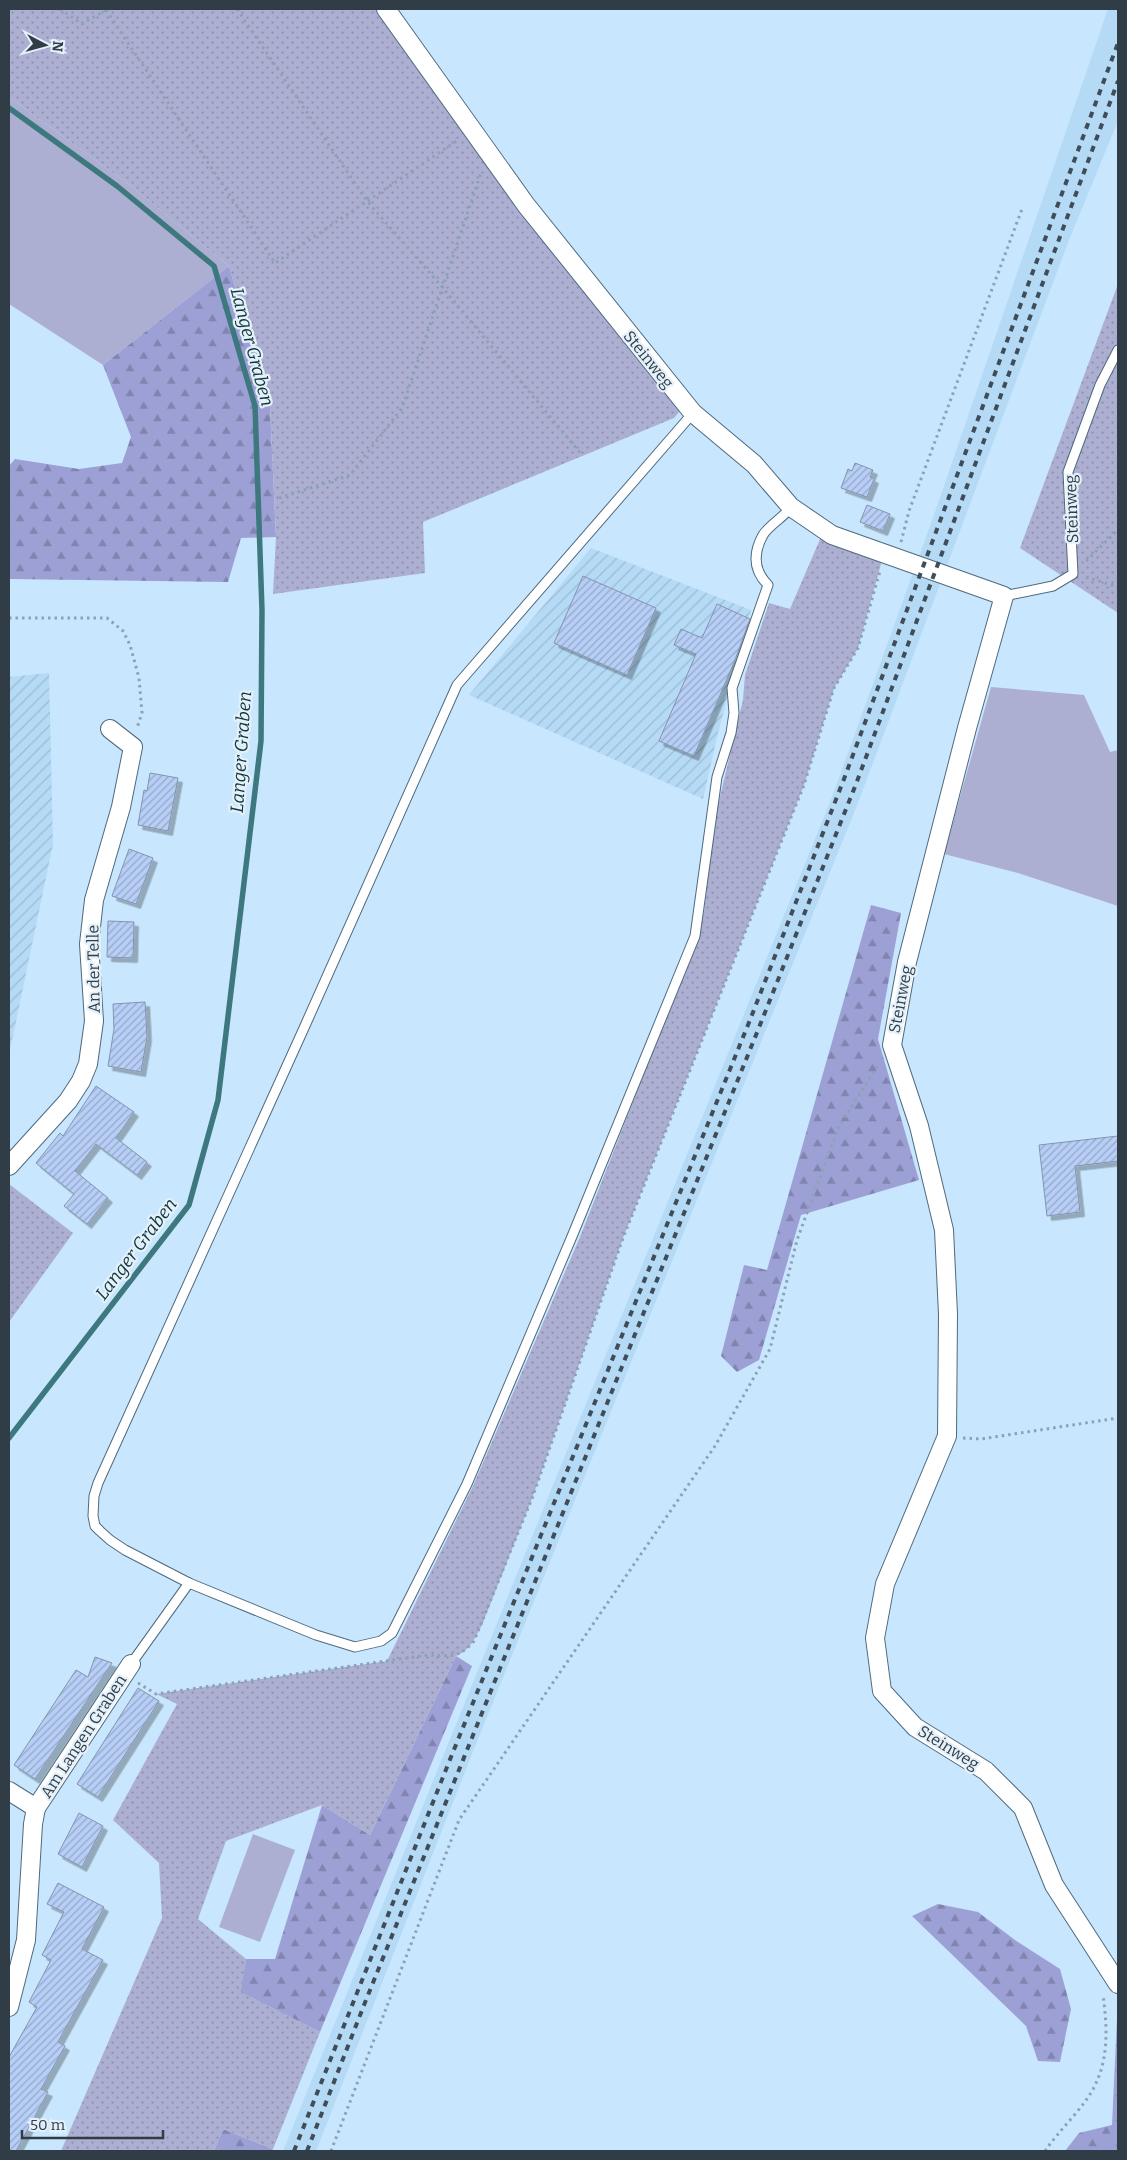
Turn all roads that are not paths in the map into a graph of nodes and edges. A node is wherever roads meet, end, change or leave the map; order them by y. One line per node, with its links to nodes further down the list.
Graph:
1 (386, 9): 3 (street, Steinweg)
2 (1118, 350): 5 (lane, Steinweg)
3 (693, 413): 4 (street, Steinweg); 8 (lane)
4 (791, 507): 5 (street, Steinweg); 8 (lane)
5 (1004, 596): 12 (street, Steinweg)
6 (110, 729): 7 (street, An der Telle)
7 (9, 1166)
8 (189, 1582): 9 (lane)
9 (127, 1670): 11 (street, Am Langen Graben)
10 (9, 1791): 11 (street, Am Langen Graben)
11 (36, 1808): 13 (street, Am Langen Graben)
12 (1110, 1987)
13 (9, 2007)

